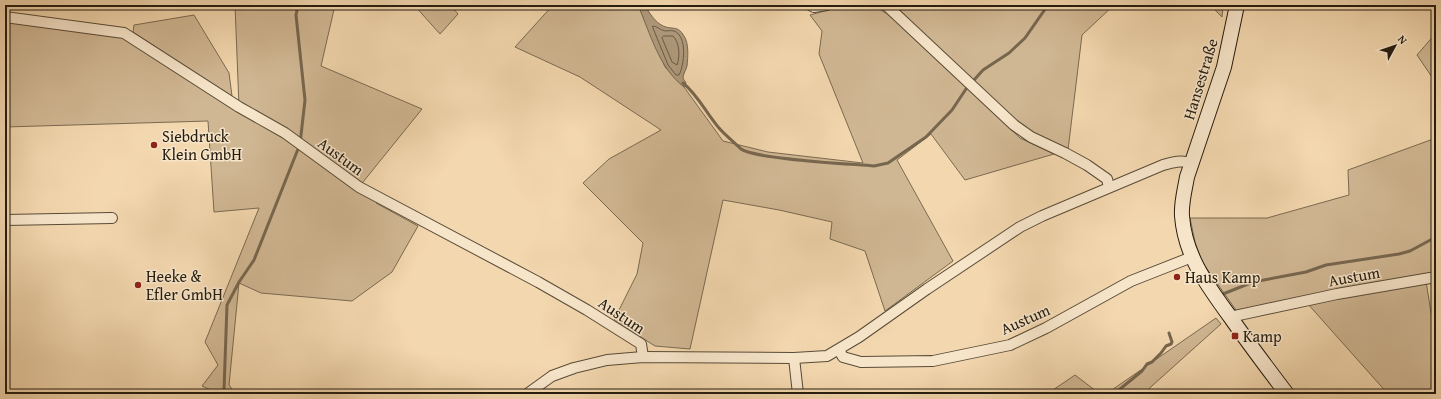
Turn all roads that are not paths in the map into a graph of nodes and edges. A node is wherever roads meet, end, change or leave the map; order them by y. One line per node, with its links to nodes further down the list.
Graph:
1 (810, 5): 2 (street)
2 (827, 5)
3 (886, 5): 7 (street)
4 (1237, 5): 6 (street, Hansestraße)
5 (5, 17): 14 (street, Austum)
6 (1191, 163): 7 (street, Austum); 10 (street, Hansestraße)
7 (1109, 187): 13 (street, Austum)
8 (112, 218): 9 (street)
9 (5, 220)
10 (1192, 257): 12 (street, Hansestraße); 13 (street, Austum)
11 (1436, 277): 12 (street, Austum)
12 (1230, 317): 18 (street, Hansestraße)
13 (839, 350): 15 (street, Austum)
14 (643, 357): 15 (street, Austum); 16 (street, Austum)
15 (794, 358): 17 (street)
16 (527, 394)
17 (798, 394)
18 (1287, 394)

